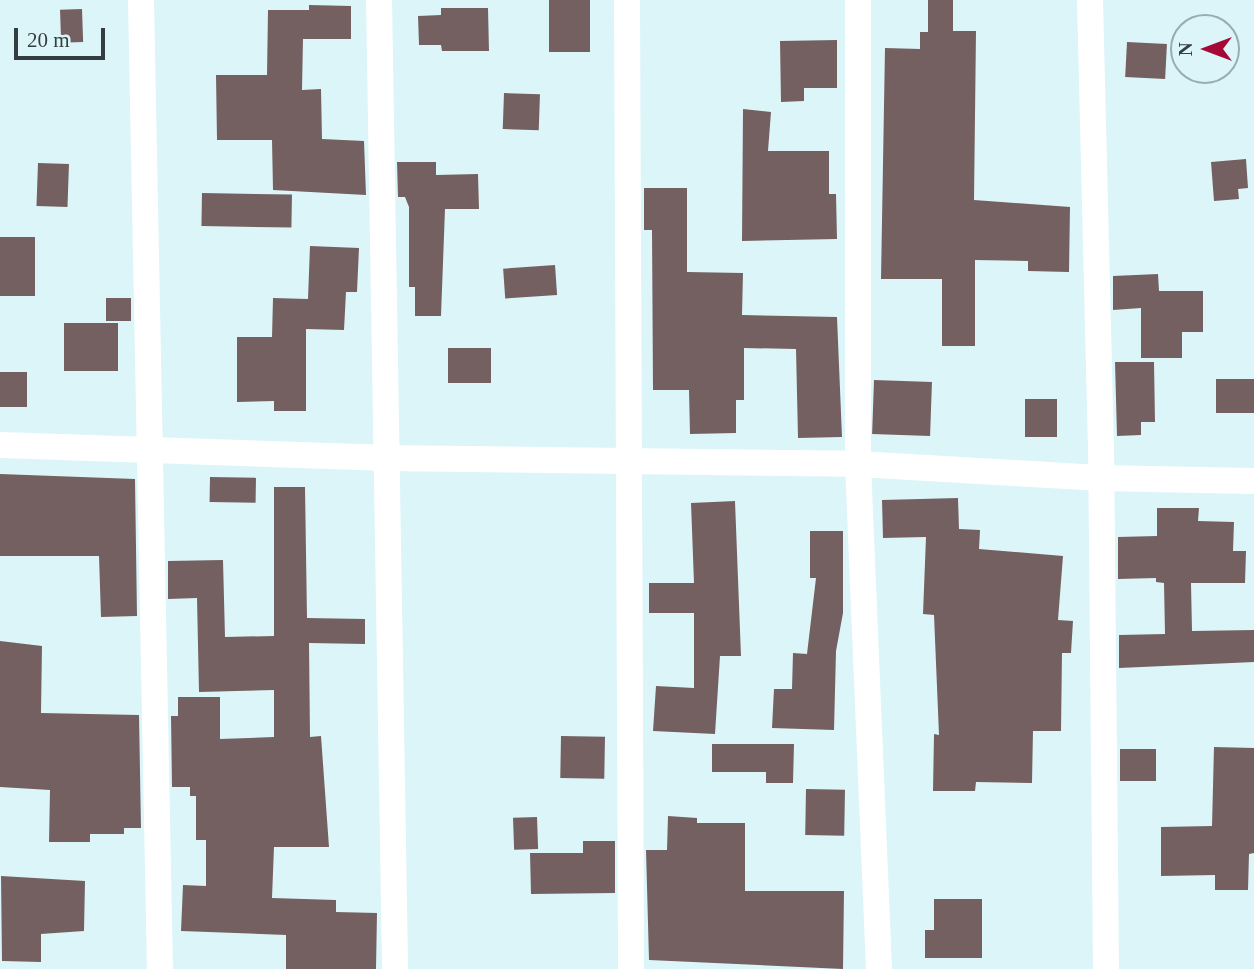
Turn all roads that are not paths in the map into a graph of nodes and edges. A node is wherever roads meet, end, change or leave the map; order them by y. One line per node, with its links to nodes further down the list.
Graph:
1 (141, 0): 7 (street)
2 (379, 0): 8 (street)
3 (627, 0): 9 (street)
4 (858, 0): 10 (street)
5 (1090, 0): 11 (street)
6 (0, 445): 7 (street)
7 (147, 448): 8 (street); 13 (street)
8 (383, 458): 9 (street); 14 (street)
9 (629, 461): 10 (street); 15 (street)
10 (858, 464): 11 (street); 16 (street)
11 (1099, 478): 12 (street); 17 (street)
12 (1254, 481)
13 (160, 969)
14 (395, 969)
15 (631, 969)
16 (879, 969)
17 (1106, 969)

